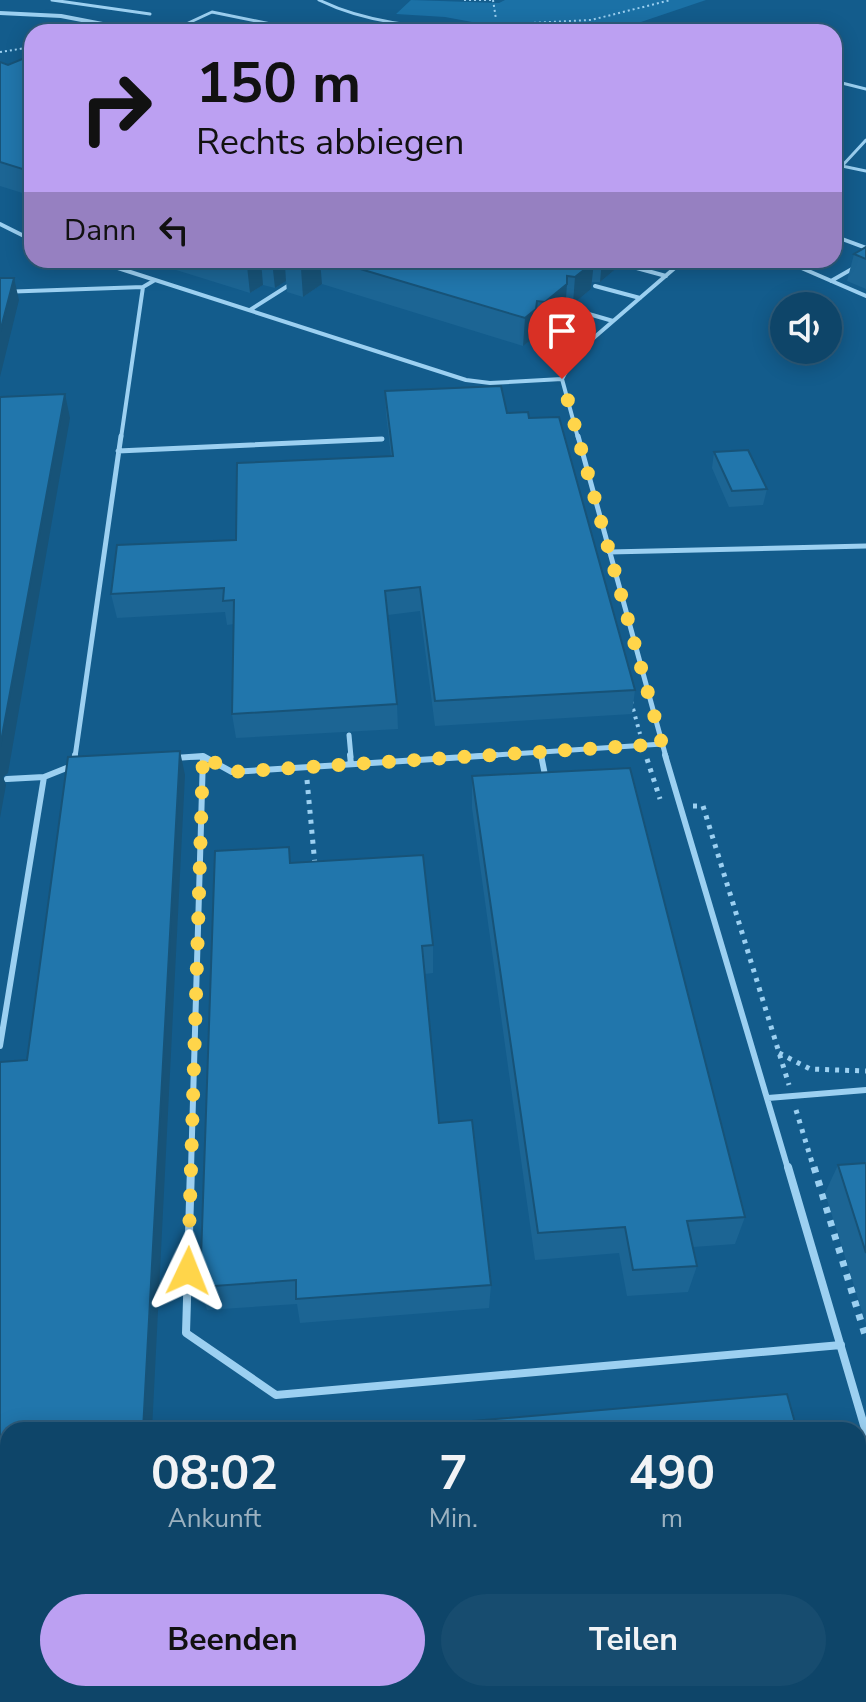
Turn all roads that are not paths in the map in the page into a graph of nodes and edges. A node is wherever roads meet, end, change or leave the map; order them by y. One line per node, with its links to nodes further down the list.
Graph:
1 (52, 0): 4 (lane)
2 (319, 0): 8 (lane)
3 (0, 13): 5 (street)
4 (150, 14)
5 (102, 24)
6 (186, 24): 7 (lane)
7 (271, 24)
8 (403, 24)
9 (842, 83): 10 (lane)
10 (866, 89)
11 (866, 140): 12 (lane)
12 (842, 166): 13 (lane)
13 (866, 171)
14 (0, 224): 15 (lane)
15 (24, 236)
16 (842, 239): 17 (lane)
17 (866, 248)
18 (866, 261): 26 (lane)
19 (118, 268): 24 (lane)
20 (637, 268): 23 (lane)
21 (675, 268): 23 (lane)
22 (801, 268): 26 (lane)
23 (666, 276): 31 (lane)
24 (155, 280): 28 (lane); 33 (lane)
25 (297, 280): 33 (lane)
26 (831, 281): 30 (lane)
27 (595, 286): 31 (lane)
28 (143, 287): 29 (lane); 39 (lane)
29 (0, 292)
30 (866, 296)
31 (640, 298): 34 (lane)
32 (568, 308): 34 (lane)
33 (250, 310): 37 (lane)
34 (613, 321): 36 (lane)
35 (538, 333): 36 (lane)
36 (583, 347): 37 (lane)
37 (562, 379): 41 (lane)
38 (382, 439): 39 (lane)
39 (118, 451): 49 (lane)
40 (866, 546): 41 (lane)
41 (609, 552): 43 (lane)
42 (349, 735): 48 (lane)
43 (662, 744): 44 (lane); 55 (lane)
44 (541, 752): 48 (lane); 52 (lane)
45 (203, 756): 46 (lane); 48 (lane); 56 (lane)
46 (172, 758)
47 (84, 764): 49 (lane)
48 (351, 764)
49 (74, 765): 50 (lane)
50 (44, 777): 51 (lane); 53 (lane)
51 (7, 779)
52 (547, 783)
53 (0, 1046)
54 (866, 1090): 55 (lane)
55 (768, 1098): 56 (lane)
56 (841, 1345): 57 (lane)
57 (863, 1422)

